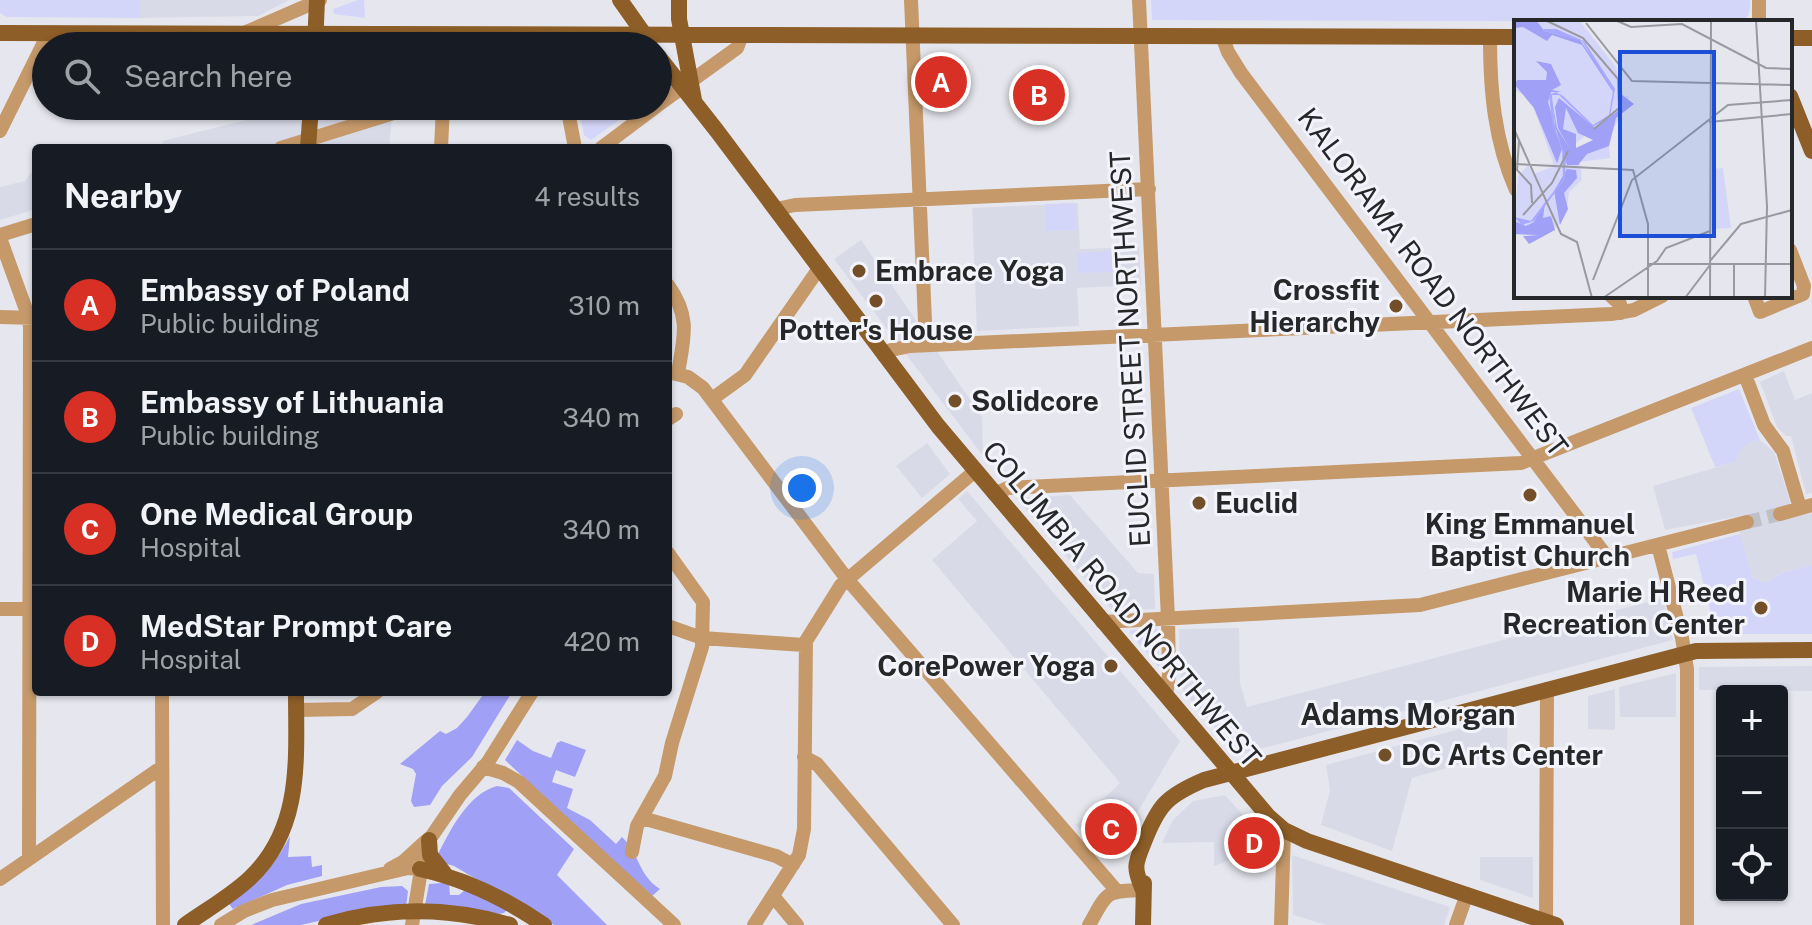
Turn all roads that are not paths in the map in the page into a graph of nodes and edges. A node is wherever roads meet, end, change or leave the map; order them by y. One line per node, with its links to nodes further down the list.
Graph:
1 (318, 0): 6 (street); 7 (main road)
2 (620, 0): 8 (main road)
3 (679, 0): 11 (main road)
4 (911, 0): 13 (street)
5 (1139, 0): 14 (street, EUCLID STREET NORTHWEST)
6 (246, 32)
7 (316, 32)
8 (642, 32)
9 (0, 33): 10 (main road)
10 (32, 34)
11 (682, 35): 12 (main road); 16 (main road); 21 (main road)
12 (742, 35): 13 (main road); 21 (street)
13 (912, 36): 14 (main road); 37 (street)
14 (1141, 36): 15 (main road); 36 (street, EUCLID STREET NORTHWEST)
15 (1222, 36): 17 (main road); 50 (street, KALORAMA ROAD NORTHWEST)
16 (672, 37)
17 (1490, 37): 18 (main road); 35 (street)
18 (1514, 37)
19 (32, 66): 29 (street)
20 (672, 73): 21 (main road, COLUMBIA ROAD NORTHWEST)
21 (689, 90): 22 (street); 38 (main road, COLUMBIA ROAD NORTHWEST)
22 (672, 99)
23 (1792, 101): 34 (main road)
24 (310, 120): 30 (main road)
25 (376, 120): 30 (street)
26 (442, 120): 31 (street)
27 (570, 120): 32 (street)
28 (639, 120): 33 (street)
29 (0, 131)
30 (308, 144)
31 (441, 144)
32 (574, 144)
33 (606, 144)
34 (1812, 151)
35 (1514, 185)
36 (1149, 189): 37 (street); 51 (street, EUCLID STREET NORTHWEST)
37 (920, 199): 38 (street); 52 (street)
38 (776, 209): 42 (main road, COLUMBIA ROAD NORTHWEST)
39 (32, 225): 40 (street)
40 (0, 237): 49 (street)
41 (1792, 255): 46 (street)
42 (820, 267): 54 (main road, COLUMBIA ROAD NORTHWEST); 57 (street)
43 (672, 291): 55 (street)
44 (1613, 298): 47 (street)
45 (1658, 298): 47 (street)
46 (1755, 298)
47 (1621, 313): 50 (street)
48 (0, 317): 49 (street)
49 (32, 318)
50 (1431, 322): 51 (street); 58 (street, KALORAMA ROAD NORTHWEST)
51 (1155, 335): 52 (street); 60 (street, EUCLID STREET NORTHWEST)
52 (926, 345): 54 (street)
53 (1812, 348): 56 (street)
54 (884, 356): 59 (main road, COLUMBIA ROAD NORTHWEST)
55 (673, 372): 57 (street)
56 (1745, 375): 58 (street); 62 (street)
57 (712, 399): 68 (street)
58 (1535, 459): 60 (street); 66 (street, KALORAMA ROAD NORTHWEST)
59 (975, 471): 61 (main road, COLUMBIA ROAD NORTHWEST); 68 (street)
60 (1162, 481): 61 (street); 71 (street, EUCLID STREET NORTHWEST)
61 (994, 494): 72 (main road, COLUMBIA ROAD NORTHWEST)
62 (1806, 507): 63 (street)
63 (1780, 514)
64 (1747, 522): 65 (street)
65 (1658, 545): 66 (street); 77 (street)
66 (1607, 557): 71 (street)
67 (672, 559): 74 (street)
68 (847, 579): 75 (street); 100 (street)
69 (0, 609): 70 (street)
70 (32, 609)
71 (1168, 619): 72 (street); 84 (street, EUCLID STREET NORTHWEST)
72 (1102, 622): 84 (main road, COLUMBIA ROAD NORTHWEST)
73 (672, 627): 74 (street)
74 (702, 638): 75 (street); 90 (street)
75 (804, 645): 86 (street)
76 (1812, 650): 77 (main road)
77 (1685, 653): 79 (main road); 124 (street)
78 (32, 671): 94 (street)
79 (1547, 689): 89 (main road); 106 (street)
80 (162, 696): 87 (street)
81 (296, 696): 85 (main road)
82 (372, 696): 85 (street)
83 (529, 696): 88 (street)
84 (1166, 696): 89 (main road, COLUMBIA ROAD NORTHWEST)
85 (296, 710): 108 (main road)
86 (804, 757): 95 (street); 118 (street)
87 (162, 767): 94 (street); 107 (street)
88 (483, 767): 92 (street); 115 (street)
89 (1231, 772): 91 (main road, COLUMBIA ROAD NORTHWEST); 101 (main road)
90 (642, 818): 93 (street); 95 (street)
91 (1284, 830): 102 (main road, COLUMBIA ROAD NORTHWEST); 122 (street)
92 (429, 840): 96 (street); 97 (main road); 98 (street)
93 (632, 852)
94 (29, 858): 99 (street)
95 (793, 865): 103 (street)
96 (420, 869): 97 (main road); 98 (street); 112 (street)
97 (444, 873): 114 (main road)
98 (371, 878): 104 (street)
99 (0, 879)
100 (1116, 890): 101 (street); 119 (street); 120 (street)
101 (1143, 890): 121 (main road)
102 (1467, 894): 106 (main road, COLUMBIA ROAD NORTHWEST); 123 (street)
103 (773, 896): 116 (street); 117 (street)
104 (290, 898): 109 (street); 110 (street)
105 (479, 921): 111 (main road); 113 (main road)
106 (1551, 923)
107 (163, 925)
108 (185, 925)
109 (221, 925)
110 (238, 925)
111 (326, 925)
112 (412, 925)
113 (510, 925)
114 (544, 925)
115 (674, 925)
116 (754, 925)
117 (797, 925)
118 (953, 925)
119 (1089, 925)
120 (1100, 925)
121 (1143, 925)
122 (1281, 925)
123 (1456, 925)
124 (1687, 925)

